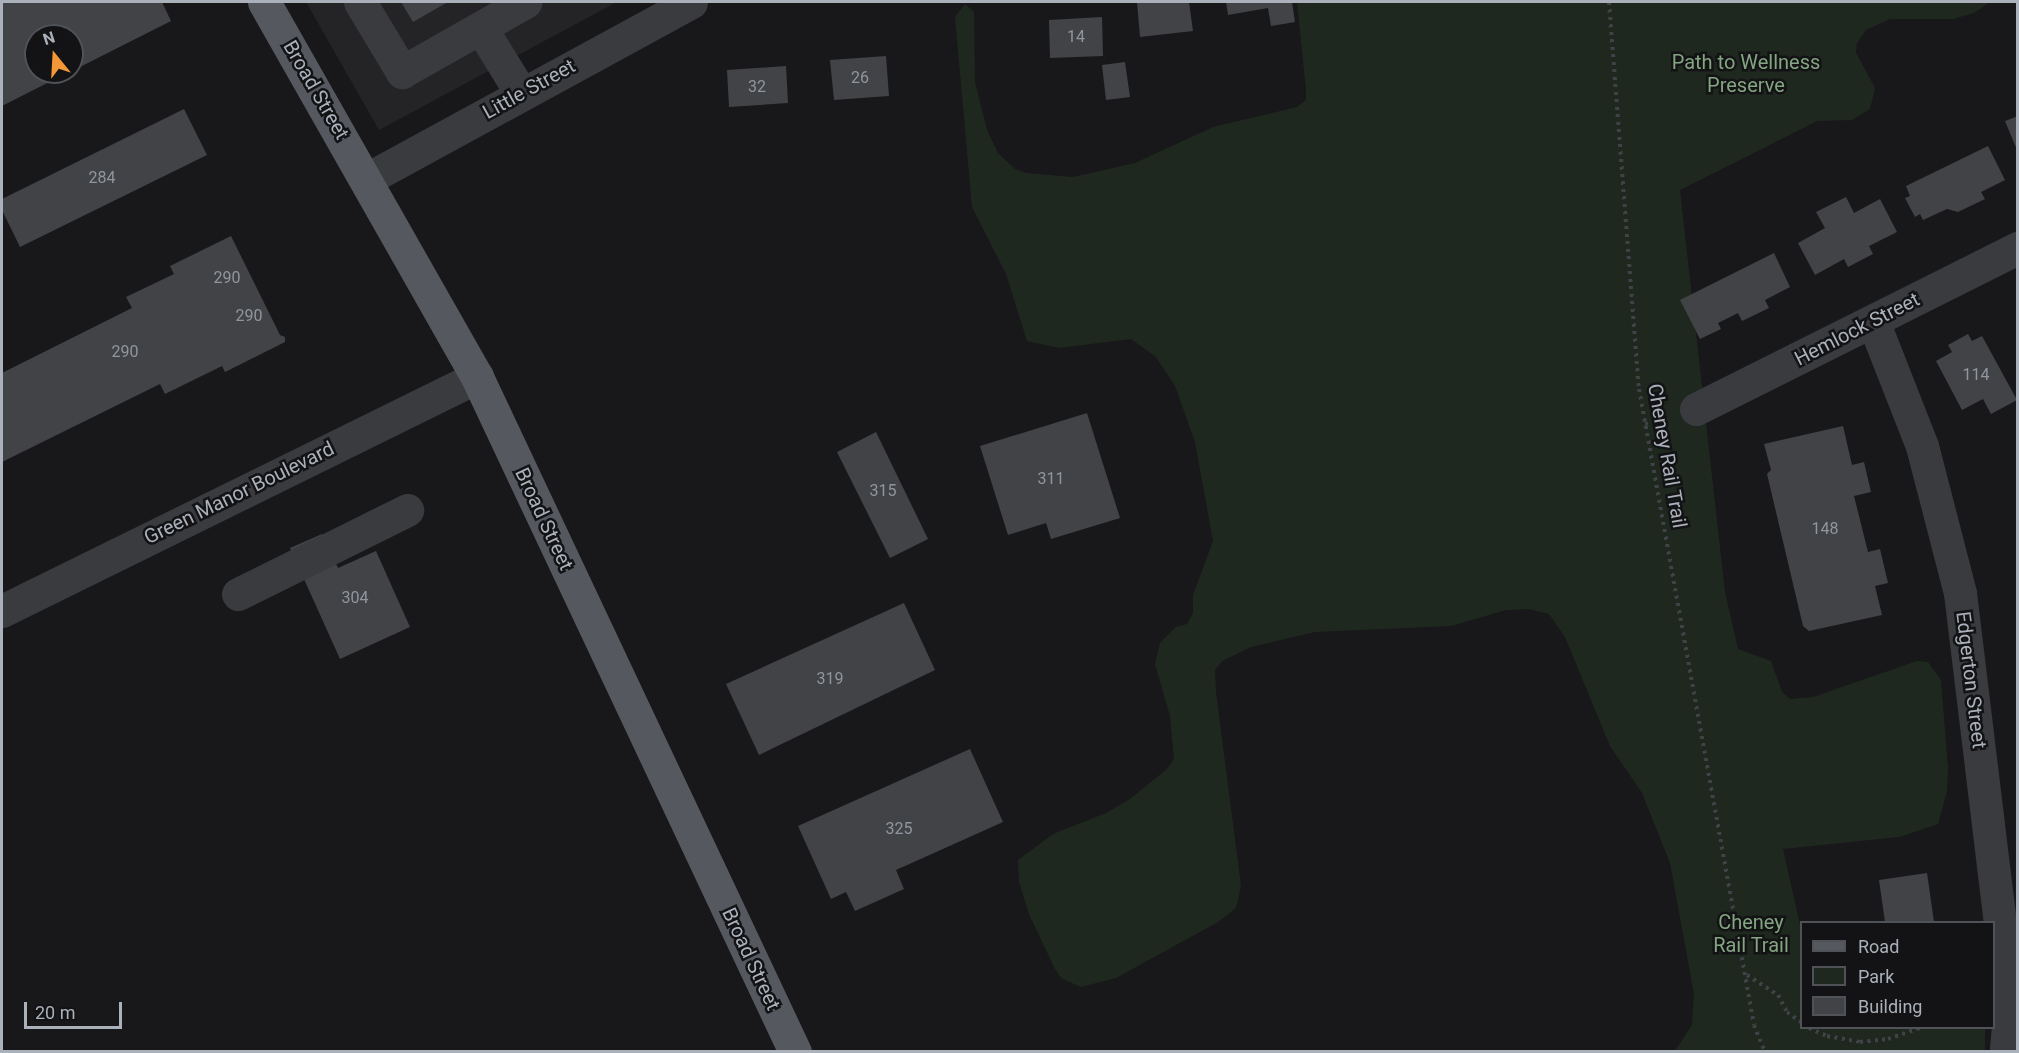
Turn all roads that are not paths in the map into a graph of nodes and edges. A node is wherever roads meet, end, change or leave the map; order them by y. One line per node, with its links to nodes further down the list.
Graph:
1 (264, 2): 7 (main road, Broad Street)
2 (360, 2): 5 (street)
3 (525, 2): 5 (street)
4 (682, 4): 6 (street, Little Street)
5 (481, 28): 6 (street)
6 (521, 93): 7 (street, Little Street)
7 (367, 179): 10 (main road, Broad Street)
8 (2018, 248): 9 (street, Hemlock Street)
9 (1873, 321): 11 (street, Hemlock Street); 15 (street, Edgerton Street)
10 (477, 377): 14 (street, Green Manor Boulevard); 16 (main road, Broad Street)
11 (1696, 409)
12 (407, 510): 13 (street)
13 (238, 594)
14 (2, 610)
15 (2012, 992): 17 (street, Edgerton Street)
16 (795, 1052)
17 (2006, 1052)

